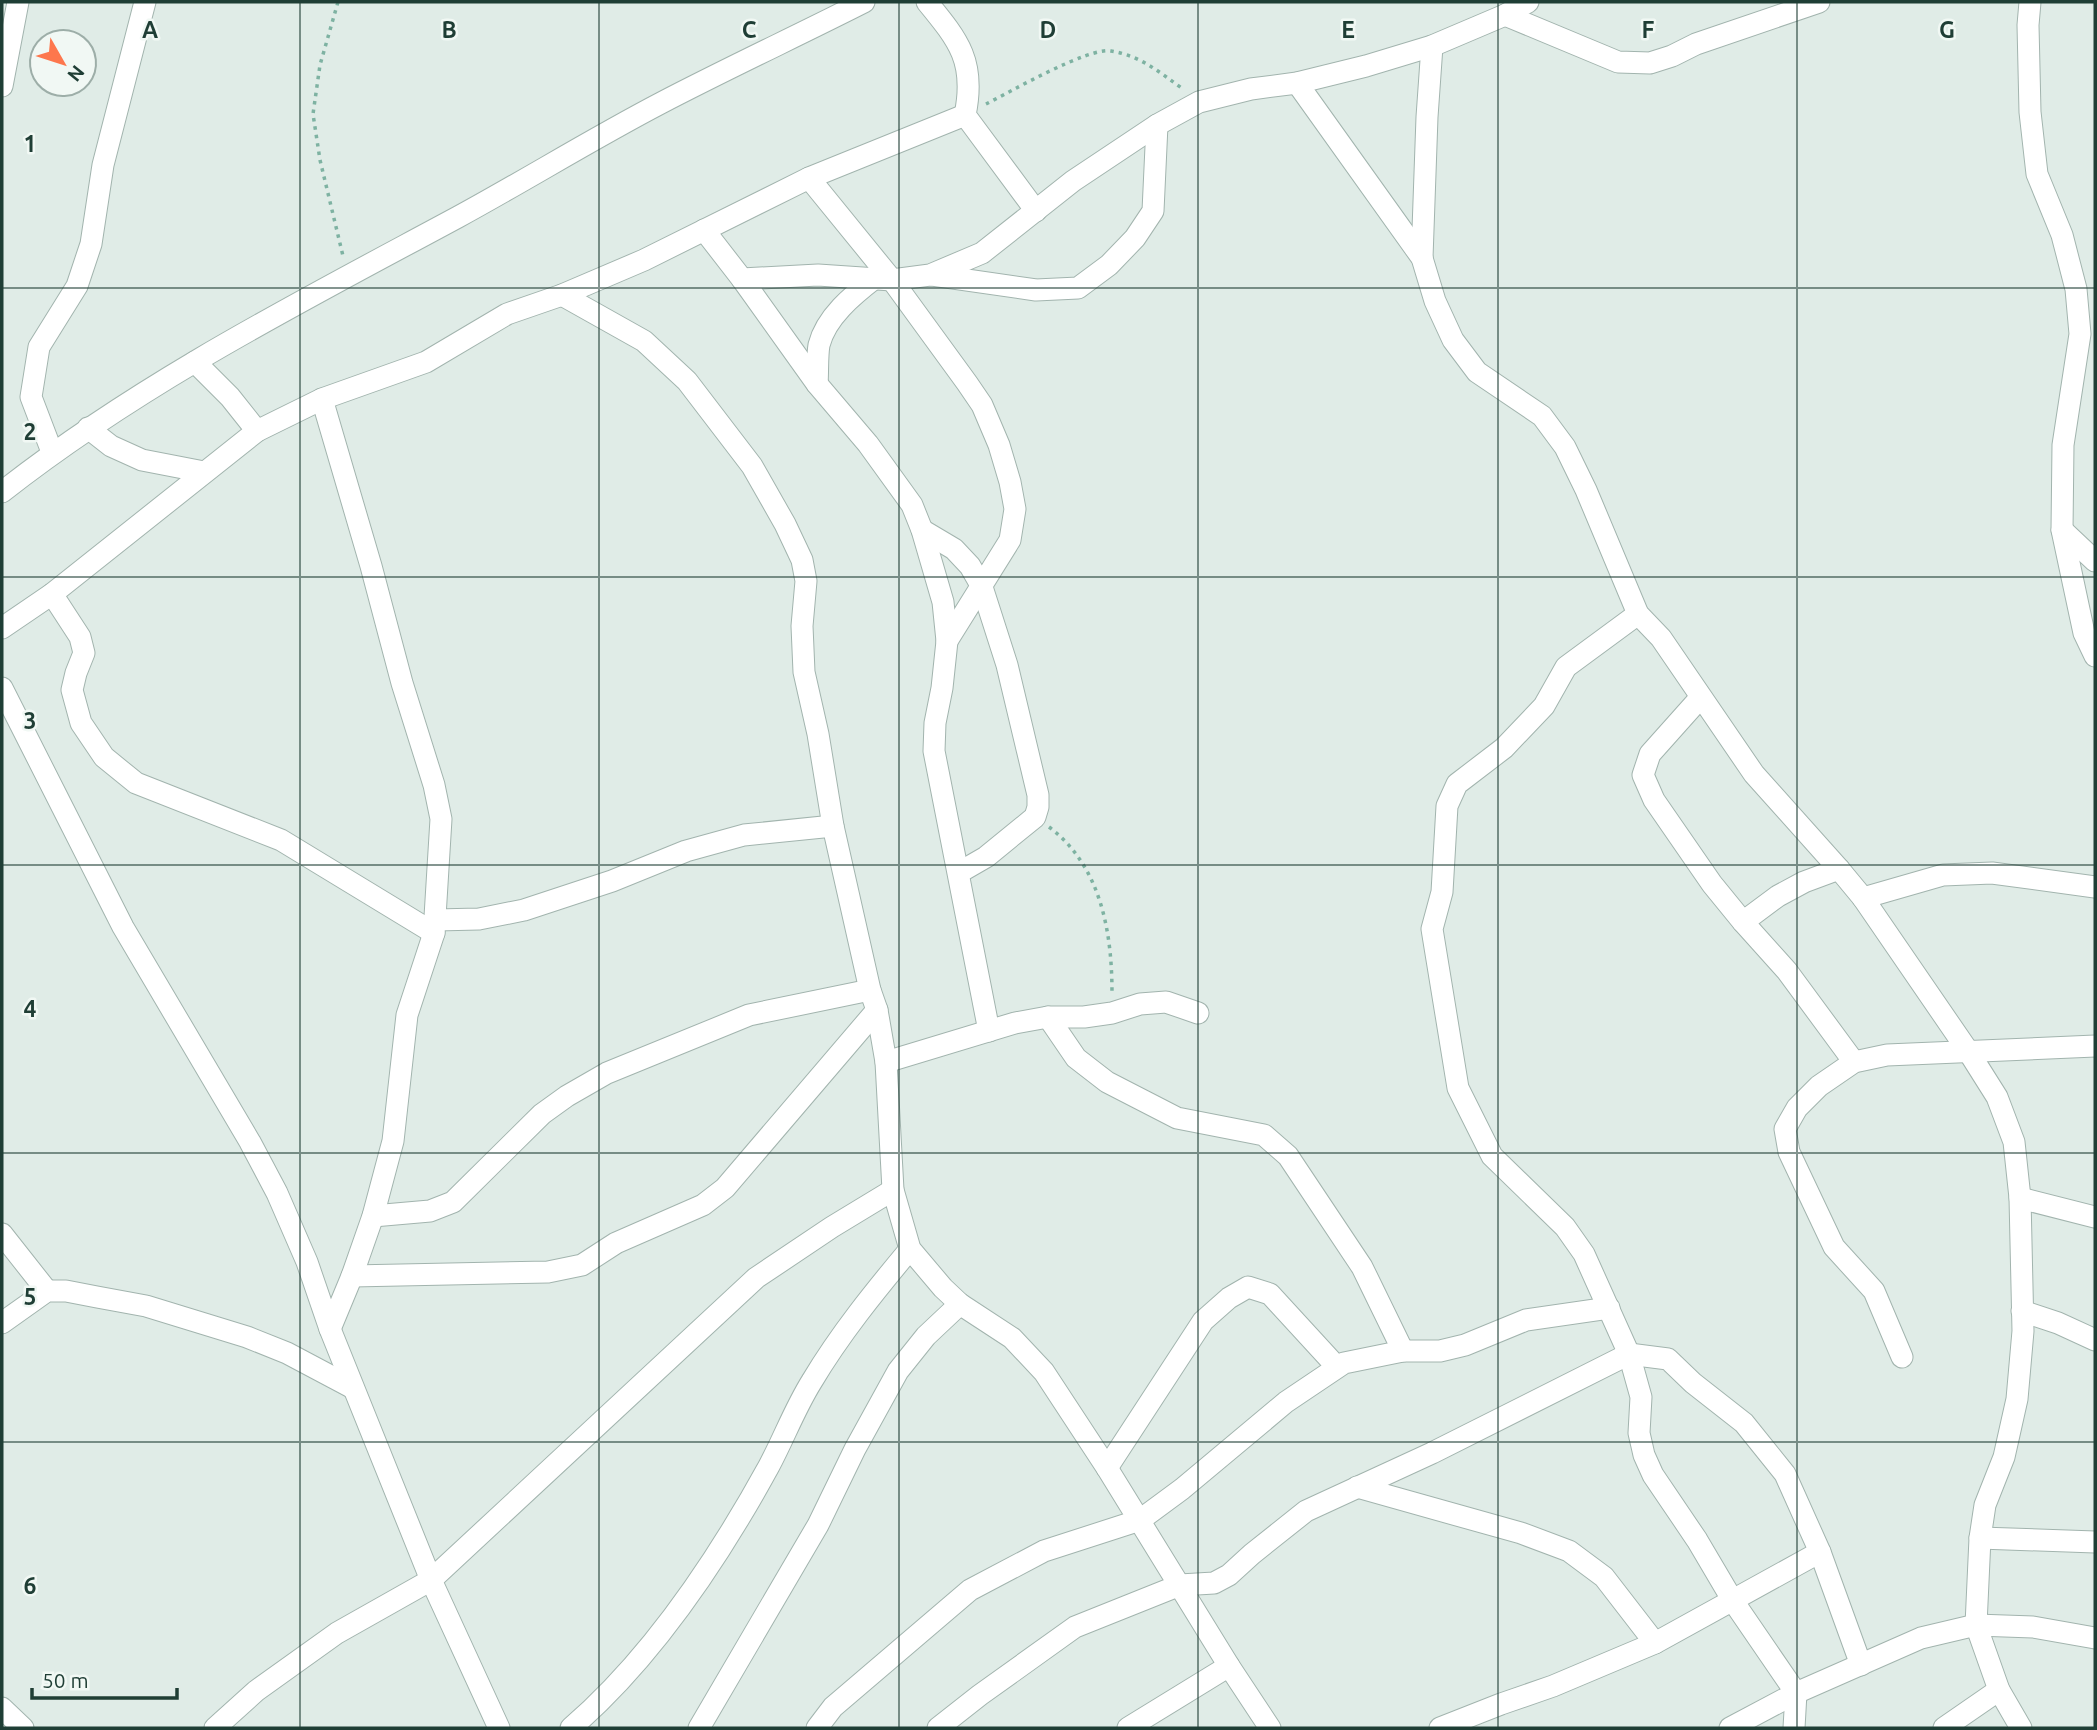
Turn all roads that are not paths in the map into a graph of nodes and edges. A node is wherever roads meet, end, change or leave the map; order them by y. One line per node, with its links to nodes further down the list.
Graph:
1 (18, 2): 11 (street)
2 (145, 2): 27 (street)
3 (864, 2): 22 (street)
4 (927, 2): 12 (street)
5 (1528, 2): 8 (street)
6 (2030, 2): 31 (street)
7 (1808, 4): 8 (street)
8 (1505, 15): 9 (street)
9 (1433, 46): 10 (street); 17 (street)
10 (1297, 83): 13 (street); 17 (street)
11 (2, 86)
12 (965, 115): 14 (street); 15 (street)
13 (1157, 125): 15 (street); 18 (street)
14 (809, 178): 16 (street); 20 (street)
15 (1036, 211): 18 (street)
16 (705, 230): 19 (street); 21 (street)
17 (1422, 258): 35 (street)
18 (930, 275): 20 (street)
19 (742, 279): 20 (street); 23 (street)
20 (883, 279): 23 (street); 33 (street)
21 (562, 295): 24 (street); 41 (street)
22 (195, 362): 25 (street); 26 (street)
23 (817, 384): 30 (street)
24 (322, 399): 26 (street); 47 (street)
25 (88, 428): 27 (street); 28 (street)
26 (257, 431): 28 (street)
27 (52, 452): 29 (street)
28 (204, 472): 34 (street)
29 (2, 492)
30 (922, 530): 33 (street); 37 (street)
31 (2062, 530): 32 (street); 38 (street)
32 (2095, 561)
33 (982, 587): 37 (street); 43 (street)
34 (52, 594): 36 (street); 47 (street)
35 (1638, 614): 40 (street); 65 (street)
36 (2, 628)
37 (947, 641): 43 (street)
38 (2095, 656)
39 (2, 688): 68 (street)
40 (1700, 698): 42 (street); 46 (street)
41 (833, 826): 47 (street); 48 (street)
42 (1839, 869): 45 (street); 46 (street)
43 (960, 872): 51 (street)
44 (2095, 887): 45 (street)
45 (1863, 898): 53 (street)
46 (1743, 922): 55 (street)
47 (435, 927): 58 (street)
48 (874, 1000): 54 (street); 58 (street); 62 (street)
49 (1198, 1013): 50 (street)
50 (1048, 1017): 51 (street); 70 (street)
51 (989, 1031): 54 (street)
52 (2095, 1046): 53 (street)
53 (1968, 1051): 55 (street); 57 (street)
54 (886, 1062): 56 (street)
55 (1854, 1062): 72 (street)
56 (893, 1189): 61 (street); 81 (street)
57 (2021, 1198): 59 (street); 66 (street)
58 (373, 1216): 62 (street)
59 (2095, 1217)
60 (2, 1234): 63 (street)
61 (910, 1249): 64 (street); 95 (street)
62 (352, 1276): 68 (street)
63 (47, 1291): 67 (street); 74 (street)
64 (960, 1304): 75 (street); 96 (street)
65 (1609, 1308): 70 (street); 71 (street)
66 (2022, 1311): 69 (street); 78 (street)
67 (2, 1323)
68 (330, 1329): 74 (street)
69 (2095, 1340)
70 (1403, 1351): 73 (street)
71 (1629, 1354): 76 (street); 80 (street); 83 (street)
72 (1902, 1357)
73 (1337, 1367): 75 (street); 77 (street)
74 (353, 1388): 81 (street)
75 (1107, 1468): 77 (street)
76 (1357, 1487): 82 (street); 86 (street)
77 (1140, 1520): 82 (street); 97 (street)
78 (1980, 1538): 79 (street); 84 (street)
79 (2095, 1542)
80 (1820, 1552): 83 (street); 87 (street)
81 (431, 1580): 93 (street); 94 (street)
82 (1180, 1585): 88 (street); 98 (street)
83 (1733, 1601): 86 (street); 90 (street)
84 (1976, 1625): 85 (street); 87 (street); 89 (street)
85 (2095, 1638)
86 (1656, 1643): 101 (street)
87 (1861, 1665): 90 (street)
88 (1228, 1666): 99 (street); 100 (street)
89 (1999, 1690): 104 (street); 105 (street)
90 (1796, 1693): 102 (street); 103 (street)
91 (2, 1708): 92 (street)
92 (23, 1728)
93 (215, 1728)
94 (499, 1728)
95 (571, 1728)
96 (699, 1728)
97 (817, 1728)
98 (938, 1728)
99 (1128, 1728)
100 (1270, 1728)
101 (1440, 1728)
102 (1730, 1728)
103 (1794, 1728)
104 (1944, 1728)
105 (2021, 1728)

